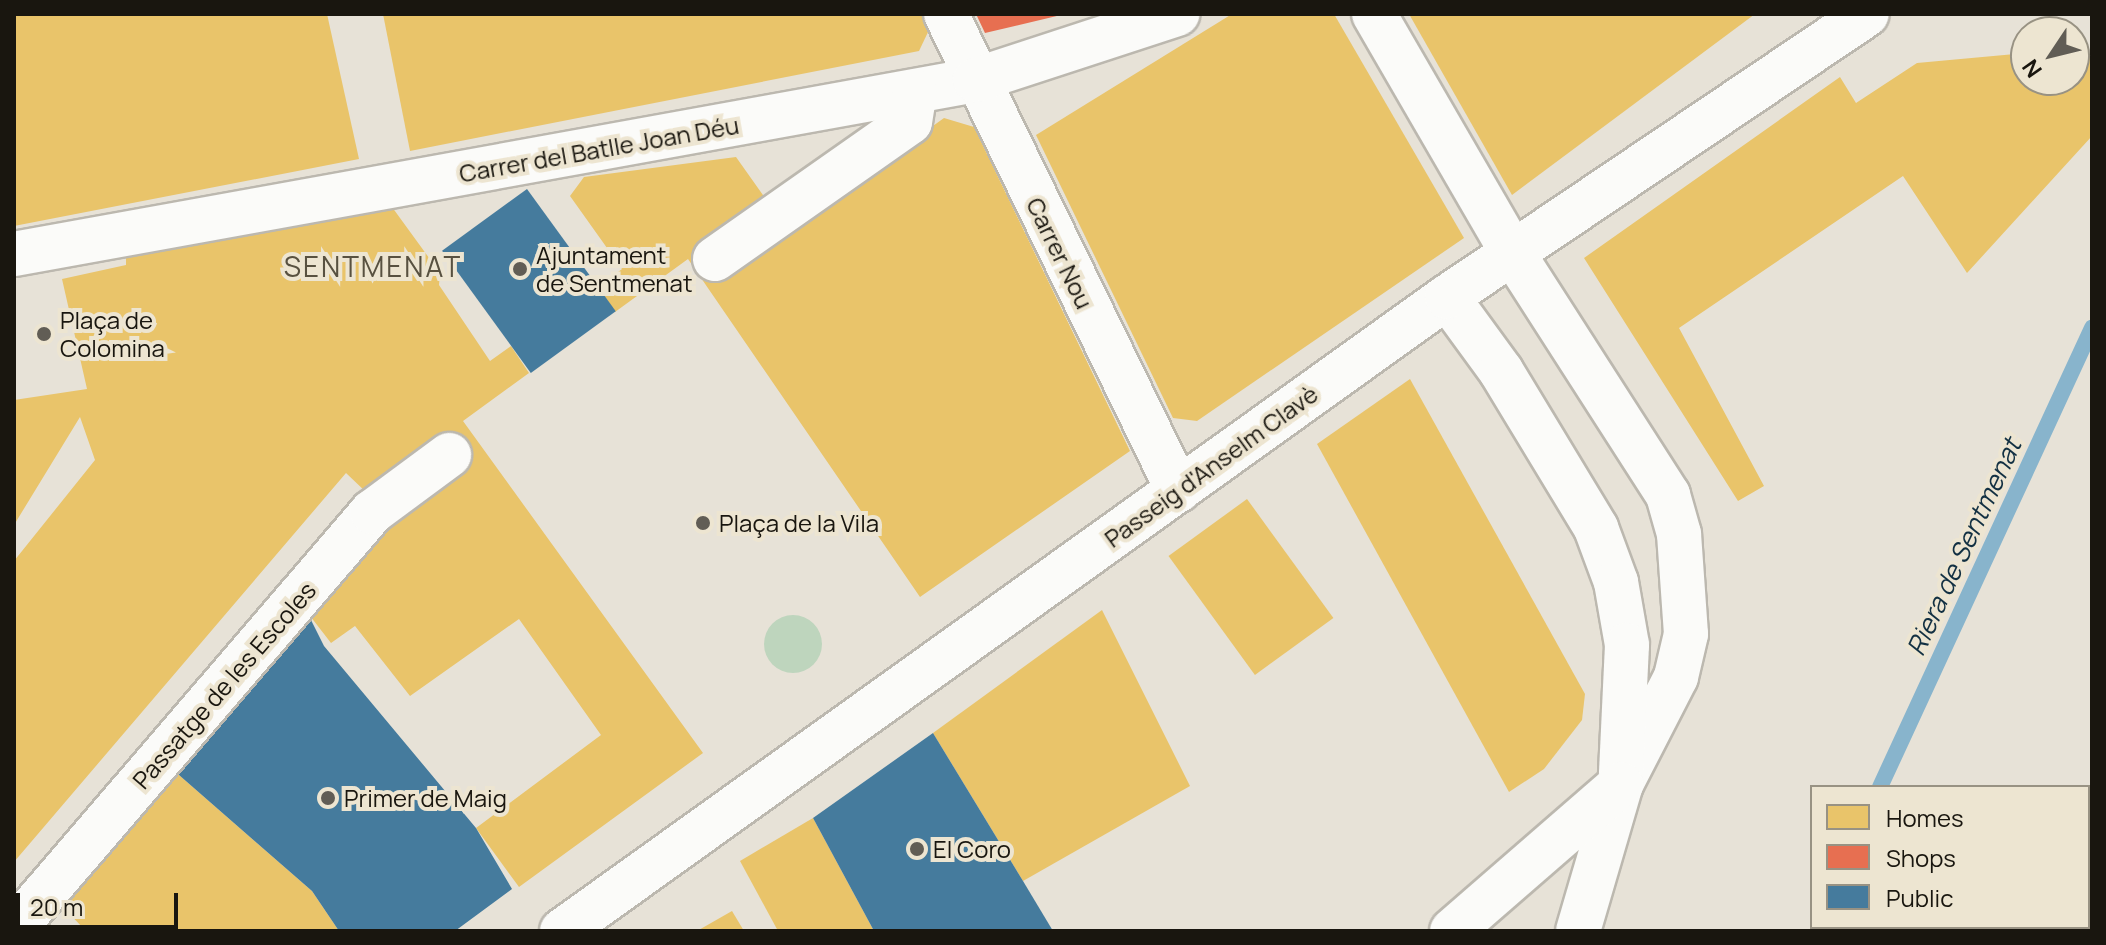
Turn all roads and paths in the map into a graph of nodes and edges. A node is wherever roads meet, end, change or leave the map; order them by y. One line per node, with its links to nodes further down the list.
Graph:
1 (946, 14): 5 (street, Carrer Nou)
2 (1177, 14): 5 (street, Carrer del Batlle Joan Déu)
3 (1374, 14): 7 (street)
4 (1867, 14): 7 (street, Passeig d'Anselm Clavè)
5 (975, 80): 6 (street, Carrer del Batlle Joan Déu); 12 (street, Carrer Nou)
6 (915, 91): 8 (street, Carrer del Batlle Joan Déu); 9 (street)
7 (1512, 252): 10 (street, Passeig d'Anselm Clavè); 13 (street)
8 (14, 254)
9 (715, 259)
10 (1447, 297): 12 (street, Passeig d'Anselm Clavè); 14 (street)
11 (449, 455): 16 (street, Passatge de les Escoles)
12 (1178, 490): 17 (street, Passeig d'Anselm Clavè)
13 (1685, 570): 14 (street); 15 (street)
14 (1616, 582): 15 (street)
15 (1621, 784): 18 (street); 19 (street)
16 (14, 929)
17 (562, 931)
18 (1452, 931)
19 (1578, 931)

